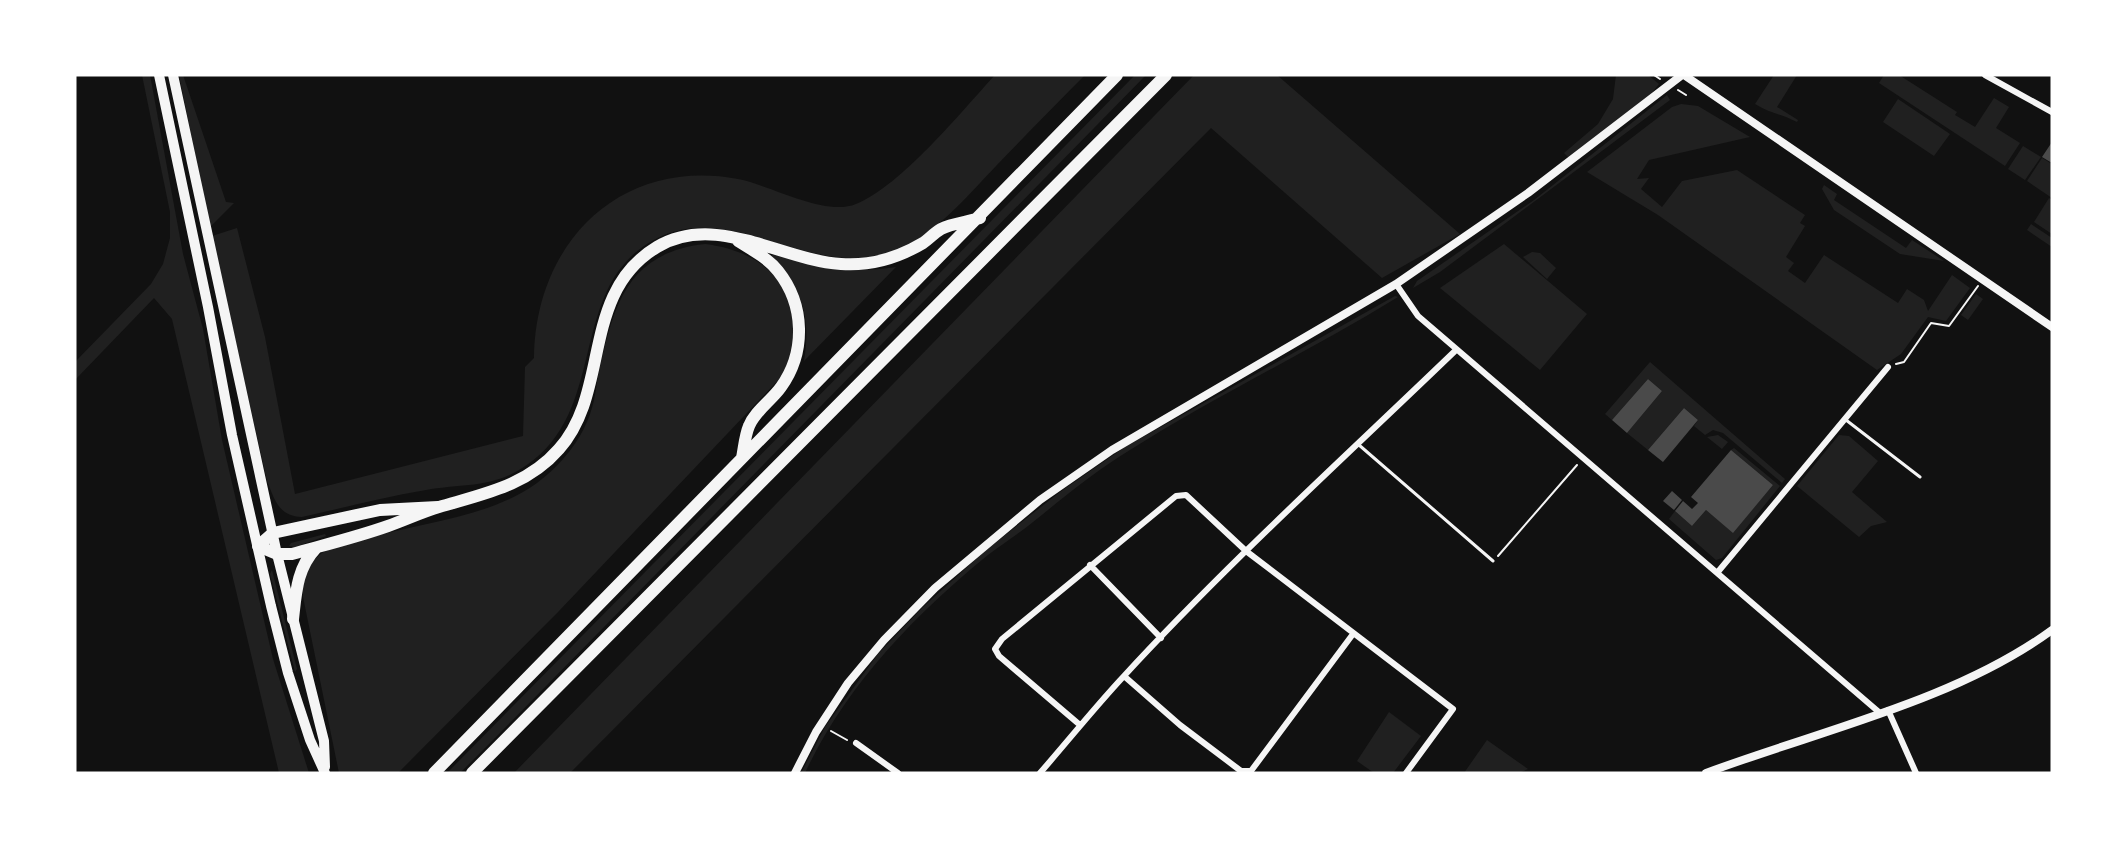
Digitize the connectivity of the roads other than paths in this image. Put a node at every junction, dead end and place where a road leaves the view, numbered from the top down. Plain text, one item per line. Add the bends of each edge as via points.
1 (159, 75) edge
2 (173, 75) edge
3 (1118, 75) edge
4 (1166, 75) edge
5 (1683, 75) edge
6 (1985, 75) edge
7 (2052, 112) edge
8 (980, 218) junction
9 (732, 237) junction
10 (1396, 284) junction
11 (2052, 327) edge
12 (1456, 350) junction
13 (1888, 367) road end
14 (1844, 419) junction
15 (1358, 443) junction
16 (742, 458) junction
17 (1920, 477) dead end
18 (438, 507) junction
19 (273, 533) junction
20 (258, 546) junction
21 (317, 547) junction
22 (1246, 551) junction
23 (277, 554) junction
24 (1493, 561) road end
25 (1090, 565) junction
26 (1717, 573) junction
27 (293, 619) junction
28 (2052, 630) edge
29 (1353, 634) junction
30 (1161, 638) junction
31 (1124, 676) junction
32 (1888, 710) junction
33 (1880, 713) junction
34 (1080, 725) junction
35 (856, 743) dead end
36 (325, 772) edge
37 (434, 773) edge
38 (472, 773) edge
39 (795, 773) edge
40 (898, 773) edge
41 (1040, 773) edge
42 (1406, 773) edge
43 (1706, 773) edge
44 (1916, 773) edge

1 - 20 main road
2 - 19 main road
3 - 8 highway
4 - 38 highway
5 - 10 street via 1528,193
5 - 11 street
6 - 7 street
8 - 9 highway via 941,229 890,259 867,263 824,262
8 - 16 highway
9 - 16 highway via 763,256 778,271 798,308 800,329 797,355 782,386 749,425
9 - 18 highway via 708,234 680,238 639,259 620,282 604,313 586,396 560,448 524,478 478,498
10 - 12 street via 1418,316
10 - 39 street via 1112,450 1040,500 935,588 884,640 848,683
12 - 15 street
12 - 26 street
13 - 14 street
14 - 17 lane
14 - 26 street
15 - 22 street
15 - 24 lane
16 - 37 highway
18 - 19 highway via 380,510
18 - 21 highway
19 - 20 highway
19 - 23 main road
20 - 23 highway
20 - 36 main road via 288,673
21 - 23 highway
21 - 27 highway via 305,559 299,574
22 - 25 street via 1186,495 1176,496
22 - 29 street
22 - 30 street
23 - 27 main road
25 - 30 street
25 - 34 street via 995,649
26 - 33 street
27 - 36 main road via 324,741
28 - 32 street via 1990,667
29 - 31 street via 1251,771 1240,771 1179,725
29 - 42 street via 1453,709
30 - 31 street
31 - 34 street
32 - 33 street
32 - 44 street
33 - 43 street
34 - 41 street
35 - 40 street

